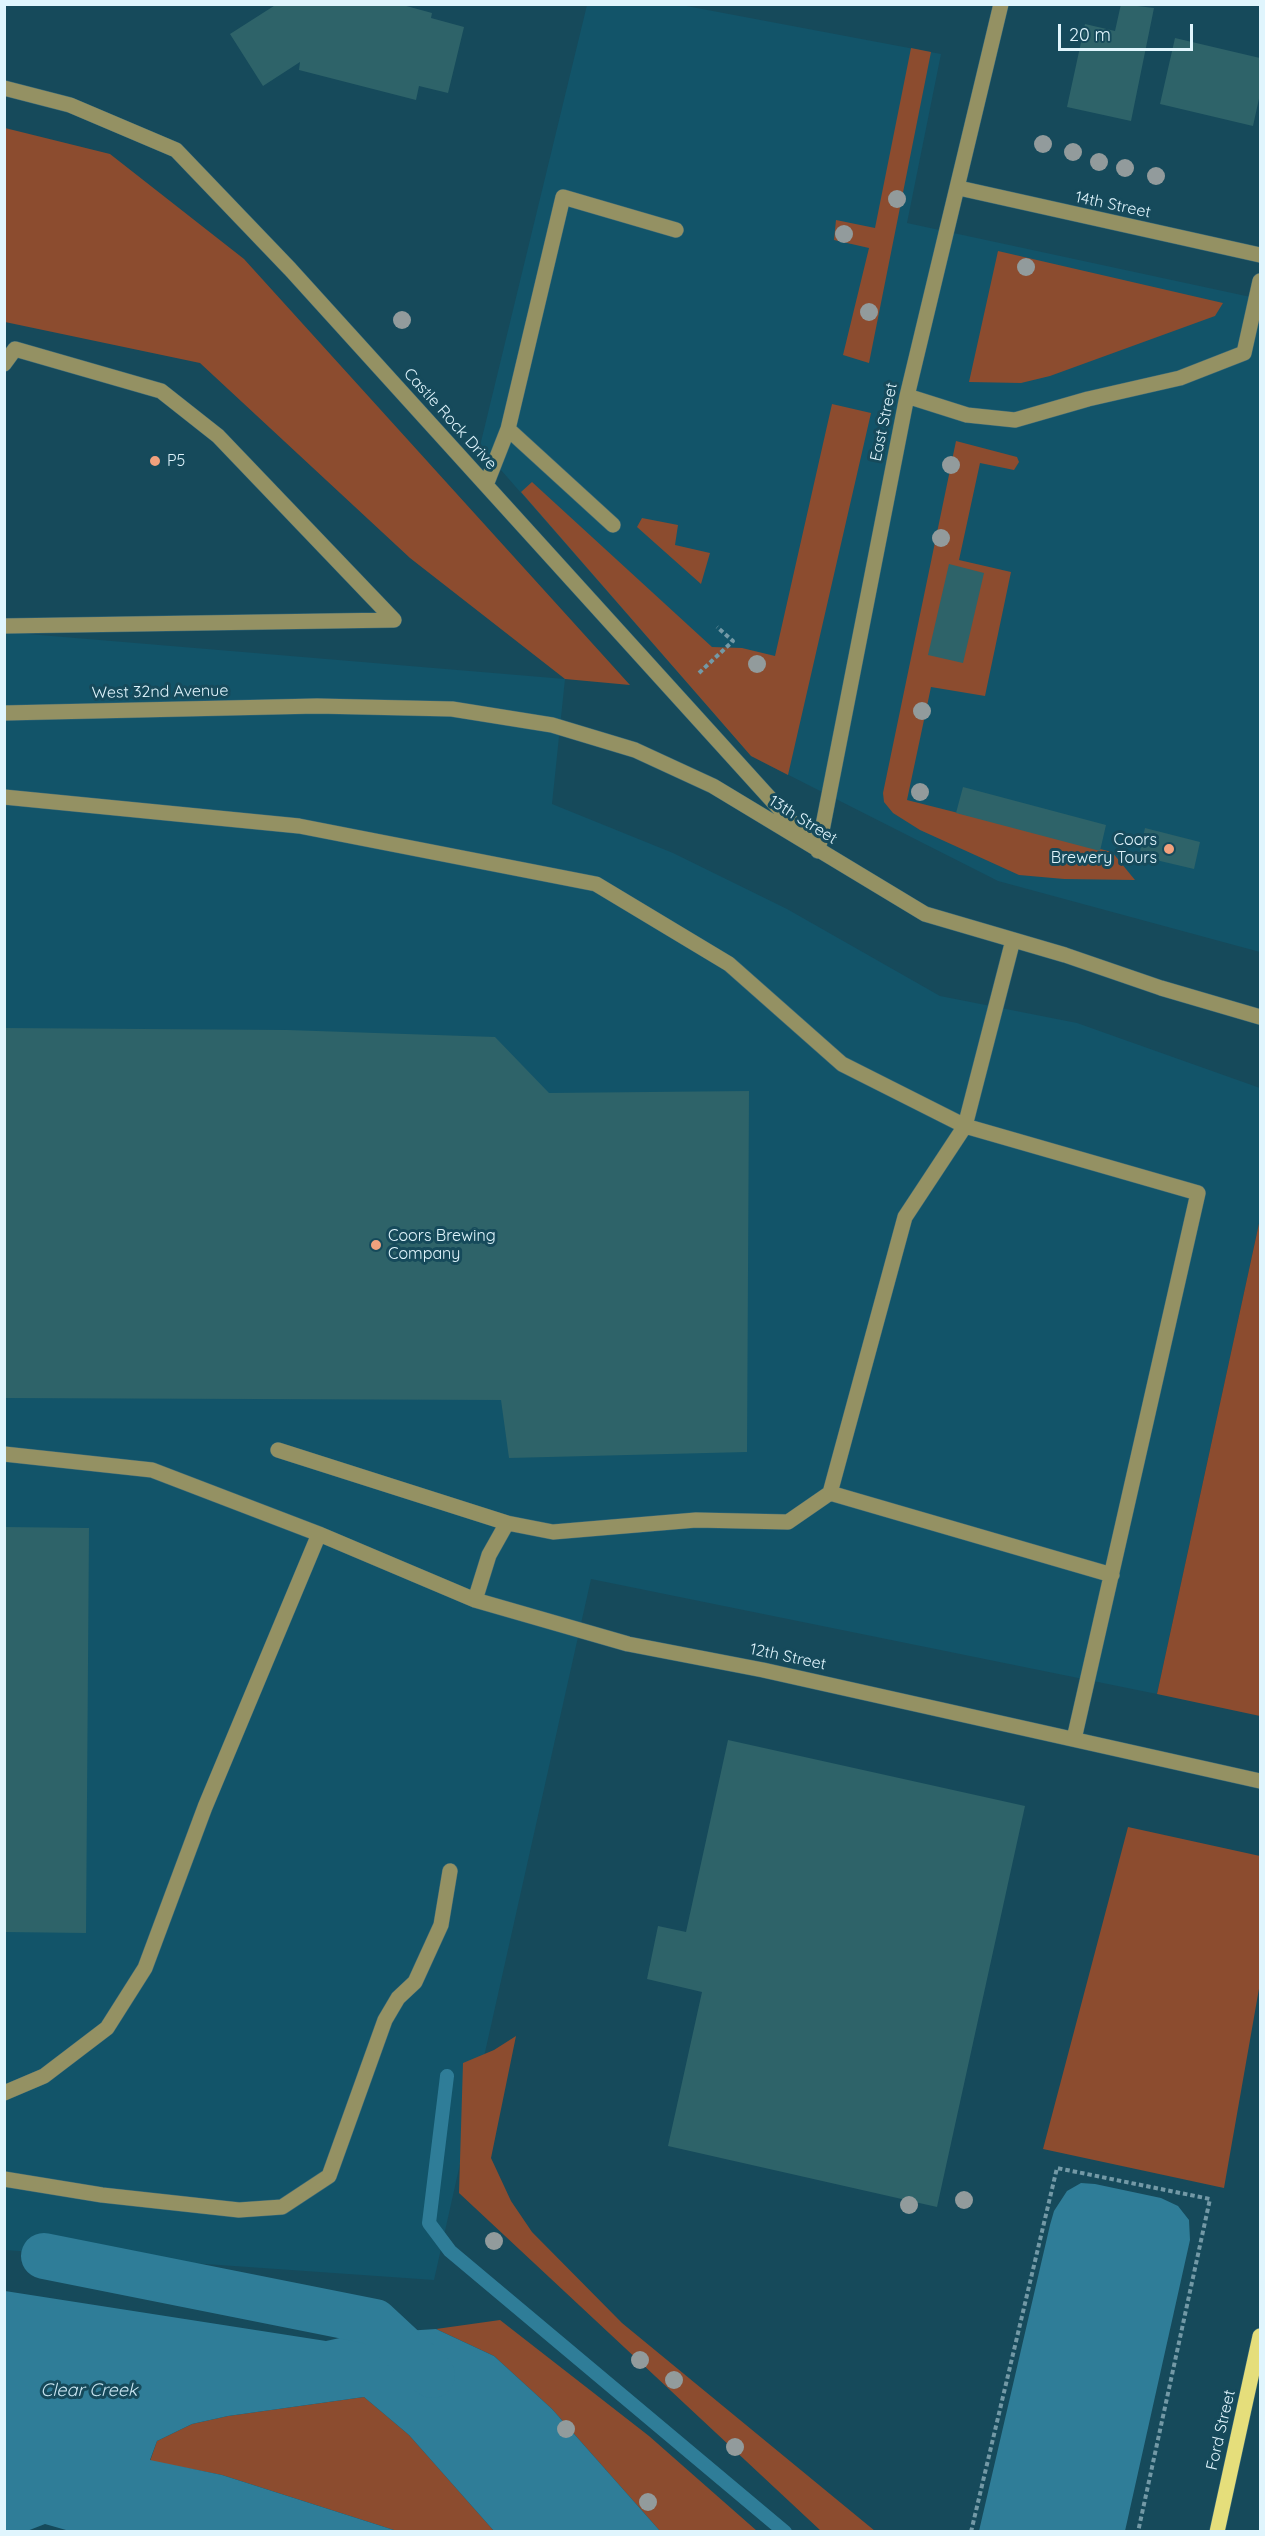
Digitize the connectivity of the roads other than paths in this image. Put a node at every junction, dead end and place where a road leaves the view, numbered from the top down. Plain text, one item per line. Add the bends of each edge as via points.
1 (1001, 4) edge
2 (4, 88) edge
3 (959, 188) junction
4 (676, 230) dead end
5 (1260, 255) edge
6 (1260, 281) edge
7 (4, 364) edge
8 (907, 396) junction
9 (508, 429) junction
10 (486, 485) junction
11 (613, 525) dead end
12 (4, 626) edge
13 (317, 706) joint
14 (4, 713) edge
15 (4, 797) edge
16 (818, 851) junction
17 (1013, 940) junction
18 (1260, 1017) edge
19 (965, 1126) junction
20 (278, 1450) dead end
21 (4, 1454) edge
22 (830, 1493) junction
23 (507, 1523) junction
24 (319, 1534) junction
25 (1112, 1575) junction
26 (475, 1600) junction
27 (1074, 1739) junction
28 (1260, 1781) edge
29 (450, 1871) dead end
30 (4, 2093) edge
31 (4, 2179) edge
32 (1260, 2337) edge
33 (1216, 2532) edge

1 - 3 street, East Street
2 - 10 street, Castle Rock Drive via 70,105 176,150
3 - 5 street, 14th Street
3 - 8 street, East Street
4 - 9 street via 563,197
6 - 8 street via 1244,353 1180,378 1016,420 959,413
7 - 12 street via 15,349 161,391 218,436 394,620
8 - 16 street, East Street
9 - 10 street
9 - 11 street
10 - 16 street, Castle Rock Drive
13 - 14 street, West 32nd Avenue
13 - 16 street, 13th Street via 452,709 552,725 635,750 713,786
15 - 19 street via 299,826 596,884 729,964 842,1064
16 - 17 street, 13th Street via 925,914
17 - 18 street, 13th Street
17 - 19 street
19 - 22 street via 905,1217
19 - 25 street via 1198,1193
20 - 23 street
21 - 24 street, 12th Street via 152,1470
22 - 23 street via 788,1522 696,1520 553,1532
22 - 25 street
23 - 26 street via 489,1555
24 - 26 street, 12th Street
24 - 30 street via 205,1807 146,1968 107,2028 44,2076
25 - 27 street
26 - 27 street, 12th Street via 628,1644
27 - 28 street, 12th Street
29 - 31 street via 441,1925 415,1982 398,1998 385,2020 329,2176 282,2207 238,2210
32 - 33 main road, Ford Street

